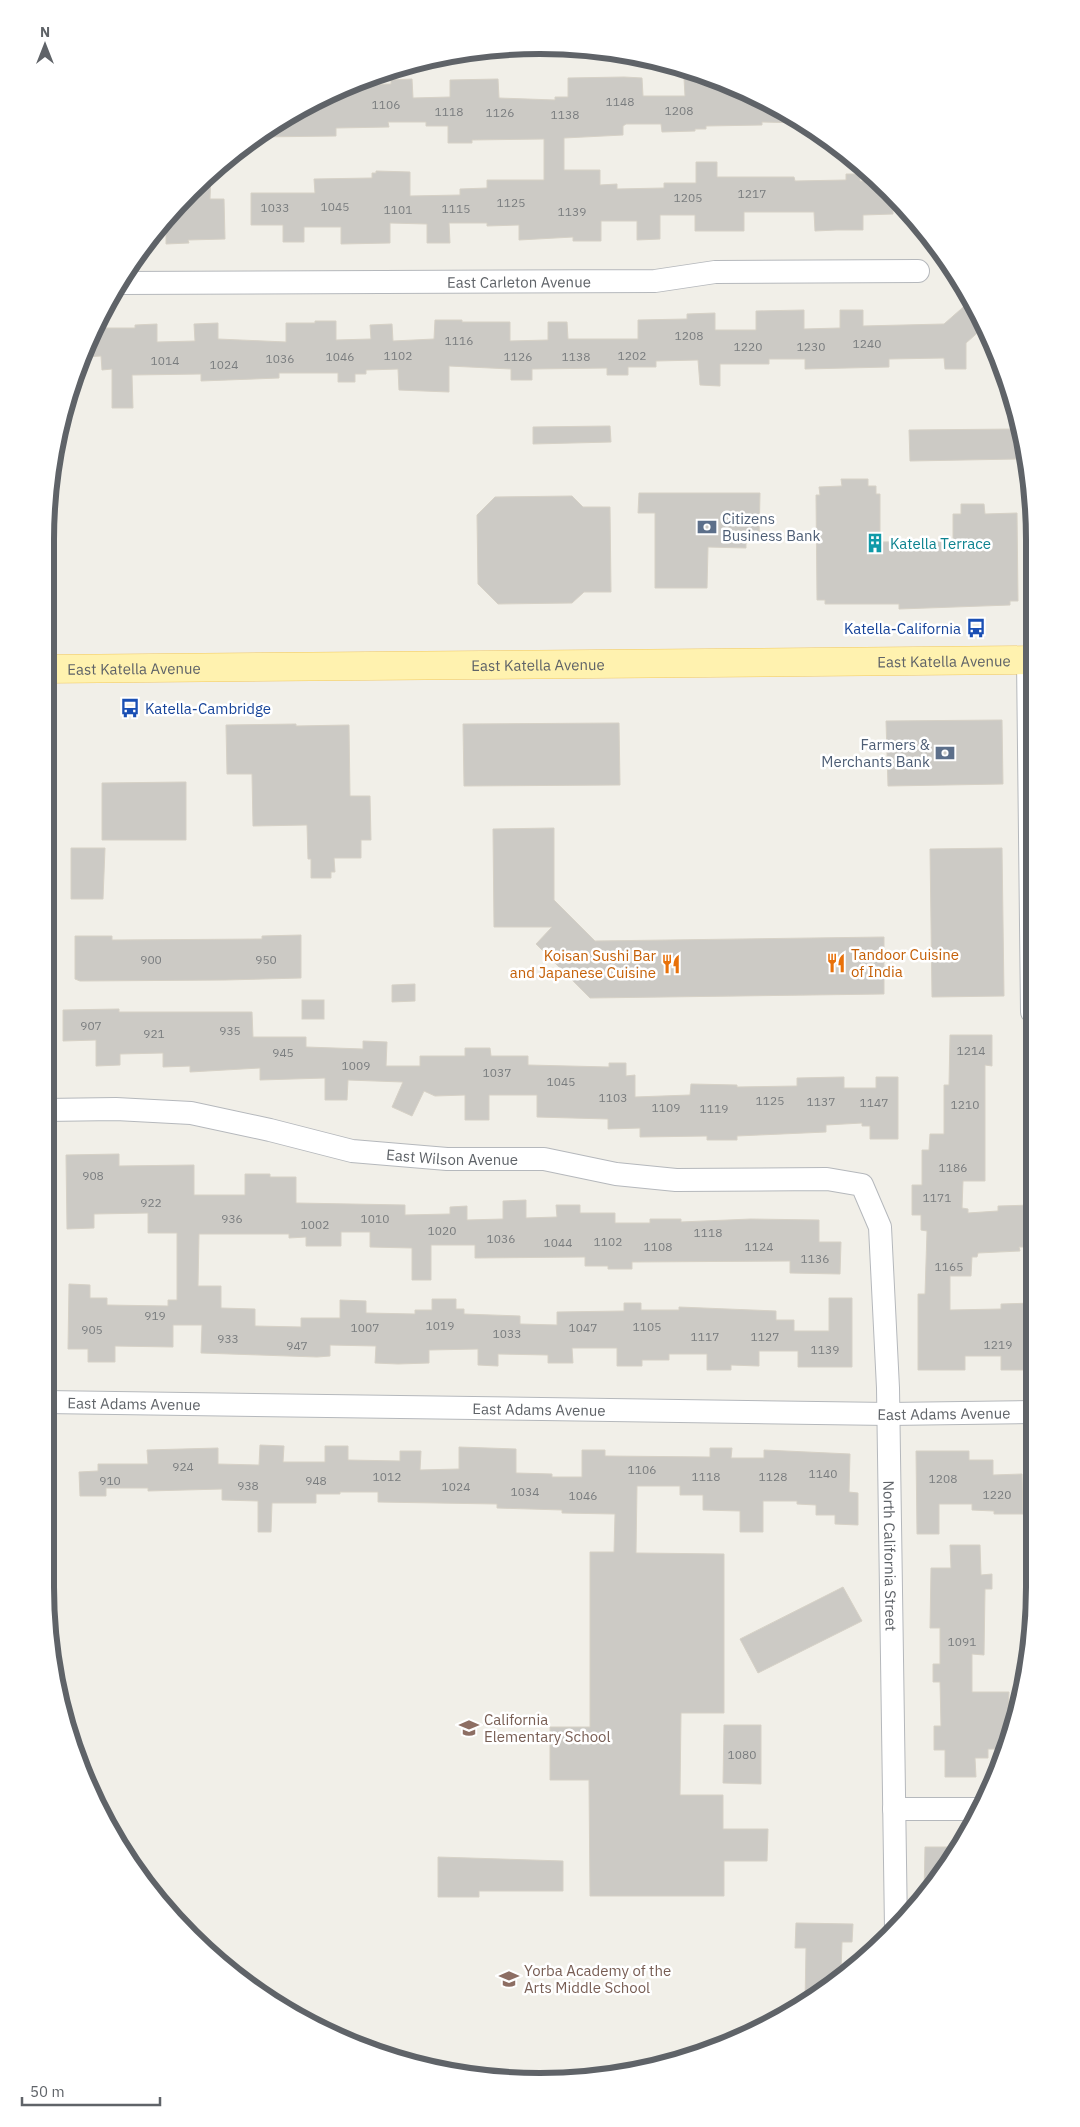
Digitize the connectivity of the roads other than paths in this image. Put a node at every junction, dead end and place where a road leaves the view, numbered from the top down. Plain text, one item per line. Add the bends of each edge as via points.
1 (918, 271) dead end
2 (128, 283) edge
3 (1026, 660) edge
4 (54, 669) edge
5 (54, 1110) edge
6 (862, 1185) joint
7 (54, 1402) edge
8 (1026, 1412) edge
9 (889, 1414) junction
10 (894, 1809) junction
11 (972, 1809) edge
12 (896, 1919) edge

1 - 2 street, East Carleton Avenue via 715,272 655,280
3 - 4 main road, East Katella Avenue
5 - 6 street, East Wilson Avenue via 191,1113 352,1151 447,1159 544,1159 616,1174 676,1180 827,1180
6 - 9 street, North California Street via 880,1227
7 - 9 street, East Adams Avenue
8 - 9 street, East Adams Avenue
9 - 10 street, North California Street
10 - 11 street
10 - 12 street, North California Street

